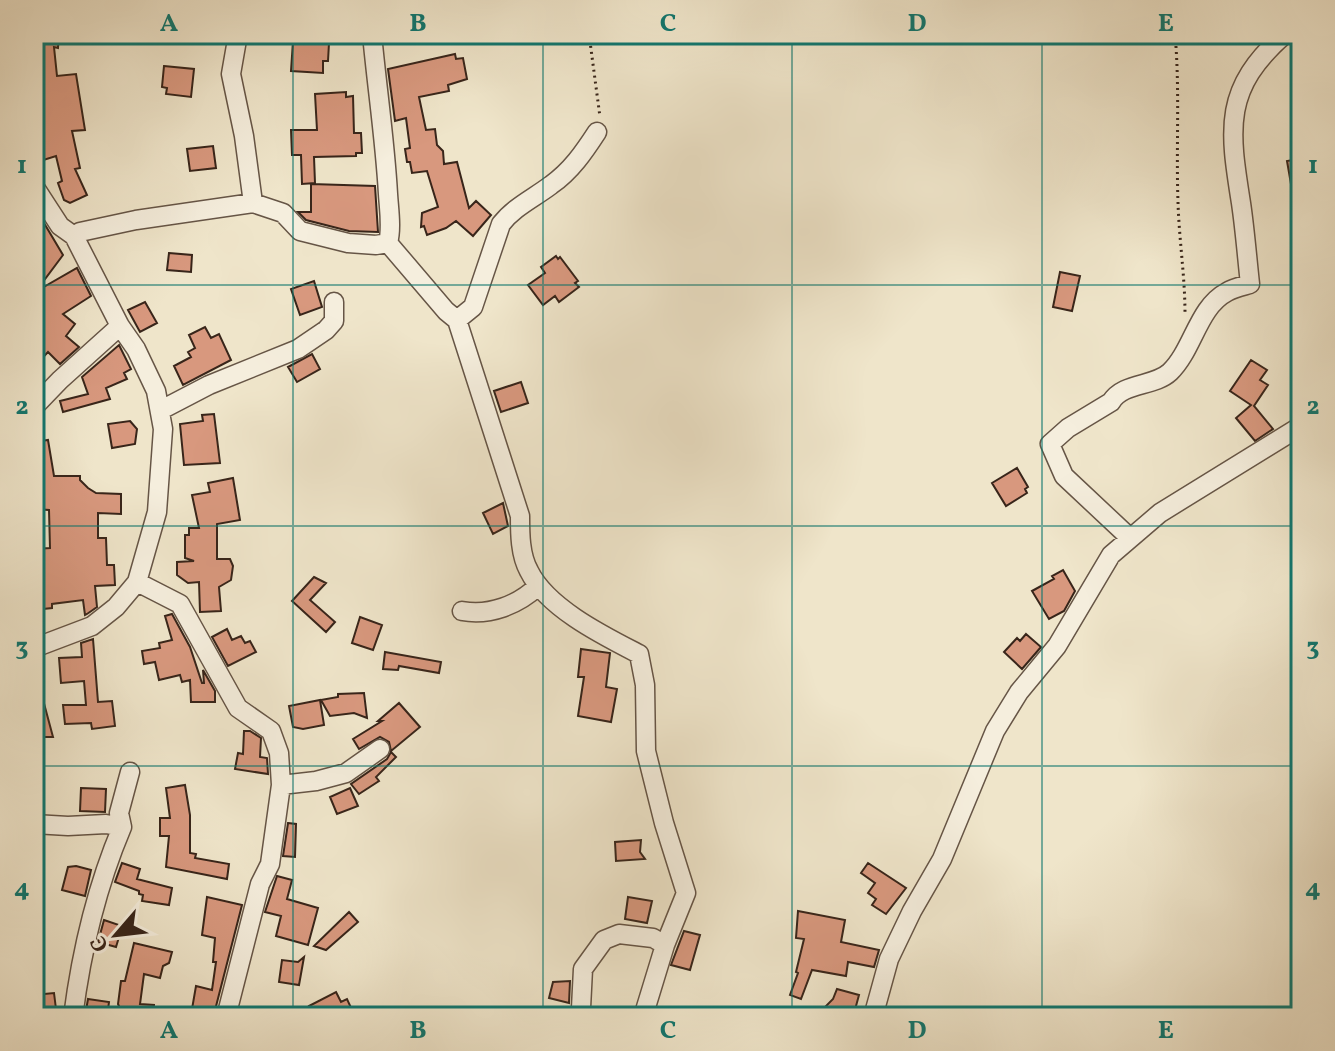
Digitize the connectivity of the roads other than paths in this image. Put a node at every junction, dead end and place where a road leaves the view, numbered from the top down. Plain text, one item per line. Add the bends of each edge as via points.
1 (238, 34) edge
2 (372, 34) edge
3 (1285, 34) edge
4 (597, 132) road end
5 (34, 186) edge
6 (253, 203) junction
7 (74, 236) junction
8 (388, 243) junction
9 (334, 302) dead end
10 (457, 320) junction
11 (120, 326) junction
12 (34, 407) edge
13 (161, 410) junction
14 (1301, 426) edge
15 (1129, 537) junction
16 (137, 582) junction
17 (538, 586) junction
18 (462, 611) dead end
19 (34, 648) edge
20 (380, 749) dead end
21 (130, 772) dead end
22 (281, 785) junction
23 (34, 824) edge
24 (122, 827) junction
25 (665, 945) junction
26 (581, 1008) dead end
27 (73, 1017) edge
28 (226, 1017) edge
29 (643, 1017) edge
30 (873, 1017) edge

1 - 6 street via 231,74
2 - 8 street
3 - 15 street via 1248,76 1232,122 1250,284 1225,292 1170,373 1114,397 1050,444 1064,476
4 - 10 street via 571,168 501,224 473,307
5 - 7 street via 60,226
6 - 7 street via 136,220
6 - 8 street via 283,213 300,231 348,243
7 - 11 street
8 - 10 street
9 - 13 street via 334,321 298,349
10 - 17 street via 520,516 528,570
11 - 12 street
11 - 13 street via 136,349
13 - 16 street via 159,499
14 - 15 street
15 - 30 street via 1111,555 1057,646 995,731 942,859 889,959
16 - 19 street via 92,626
16 - 22 street via 180,604 238,708 271,731
17 - 18 street via 494,611
17 - 25 street via 599,633 639,654 646,751 686,893
20 - 22 street via 346,773
21 - 24 street via 119,813
22 - 28 street via 270,864 260,884
23 - 24 street
24 - 27 street via 86,944
25 - 26 street via 653,938 619,934 604,940 583,969
25 - 29 street

